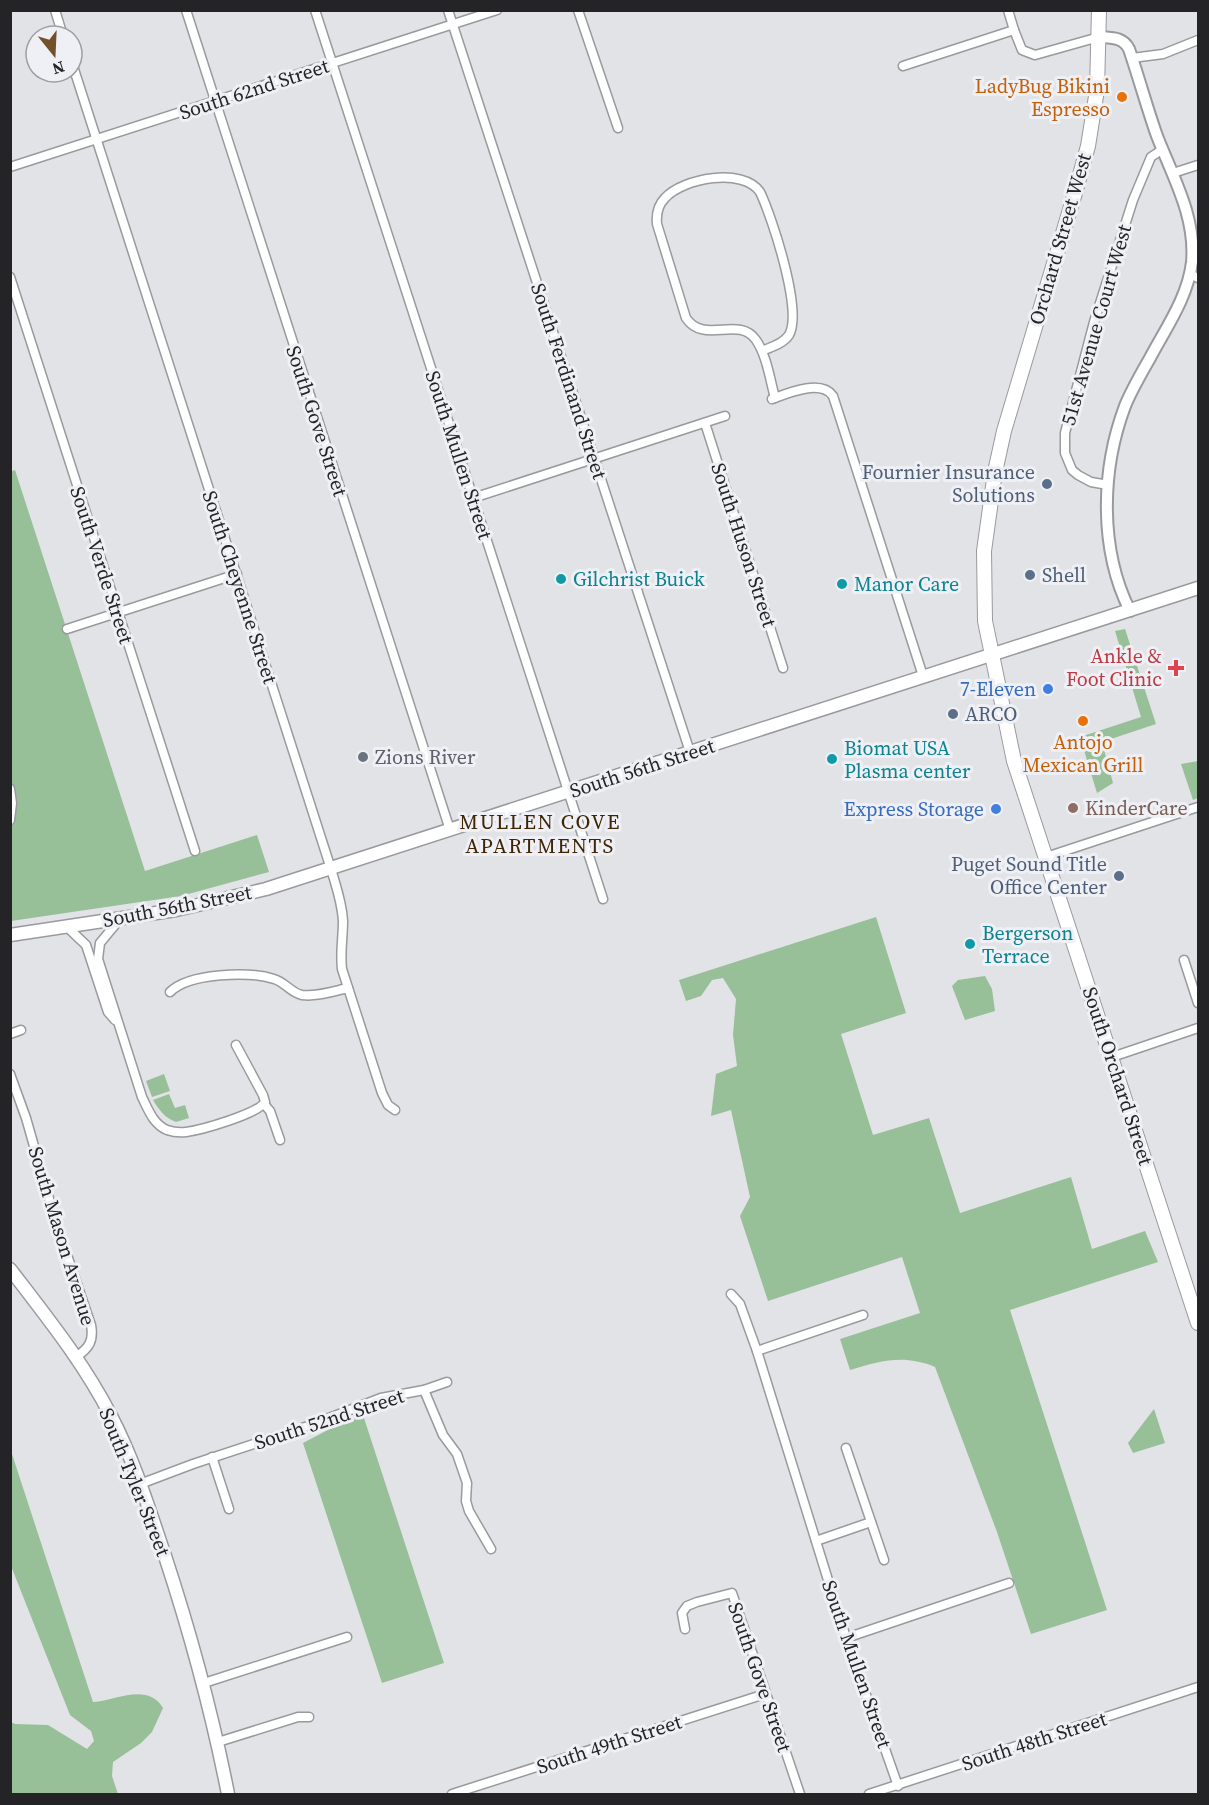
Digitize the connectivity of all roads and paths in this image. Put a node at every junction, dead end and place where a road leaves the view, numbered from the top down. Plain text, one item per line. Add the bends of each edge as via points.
1 (186, 10) edge
2 (315, 10) edge
3 (448, 10) edge
4 (497, 10) edge
5 (578, 10) edge
6 (1008, 10) edge
7 (1099, 10) edge
8 (453, 25) junction
9 (1014, 30) junction
10 (1100, 37) junction
11 (1198, 40) edge
12 (1132, 58) junction
13 (332, 64) junction
14 (903, 66) dead end
15 (79, 84) edge
16 (215, 102) junction
17 (618, 128) dead end
18 (97, 140) junction
19 (1163, 149) junction
20 (1198, 165) edge
21 (10, 167) edge
22 (1173, 173) junction
23 (1194, 276) edge
24 (10, 277) edge
25 (762, 351) junction
26 (725, 416) dead end
27 (705, 423) junction
28 (594, 458) junction
29 (1108, 485) junction
30 (473, 498) junction
31 (237, 574) junction
32 (1198, 588) edge
33 (1130, 610) junction
34 (117, 613) junction
35 (67, 629) dead end
36 (991, 654) junction
37 (783, 668) dead end
38 (923, 676) junction
39 (690, 752) junction
40 (10, 789) edge
41 (568, 792) junction
42 (1198, 807) edge
43 (10, 820) edge
44 (450, 830) junction
45 (195, 852) dead end
46 (1046, 856) junction
47 (331, 868) junction
48 (603, 899) dead end
49 (120, 918) junction
50 (66, 926) junction
51 (10, 935) edge
52 (1184, 960) dead end
53 (348, 988) junction
54 (170, 992) dead end
55 (1198, 1003) edge
56 (116, 1021) junction
57 (1198, 1028) edge
58 (21, 1030) dead end
59 (10, 1034) edge
60 (236, 1044) dead end
61 (1112, 1057) junction
62 (10, 1074) edge
63 (264, 1104) junction
64 (395, 1110) dead end
65 (280, 1140) dead end
66 (10, 1269) edge
67 (731, 1294) dead end
68 (1196, 1307) edge
69 (864, 1314) dead end
70 (1198, 1323) edge
71 (757, 1351) junction
72 (76, 1357) junction
73 (447, 1382) dead end
74 (424, 1390) junction
75 (846, 1448) dead end
76 (212, 1457) junction
77 (140, 1484) junction
78 (229, 1509) dead end
79 (871, 1522) junction
80 (816, 1541) junction
81 (491, 1549) dead end
82 (884, 1560) dead end
83 (1009, 1583) dead end
84 (685, 1629) dead end
85 (347, 1637) dead end
86 (846, 1638) junction
87 (204, 1683) junction
88 (1198, 1688) edge
89 (765, 1694) junction
90 (309, 1717) dead end
91 (218, 1742) junction
92 (898, 1786) junction
93 (228, 1794) edge
94 (452, 1794) edge
95 (800, 1794) edge
96 (870, 1794) edge

1 - 16 street, South Gove Street
2 - 13 street, South Mullen Street
3 - 8 street, South Ferdinand Street
4 - 8 street, South 62nd Street
5 - 17 street
6 - 9 street
7 - 10 main road, Orchard Street West
8 - 13 street, South 62nd Street
8 - 28 street, South Ferdinand Street
9 - 10 street via 1022,50 1035,55
9 - 14 street
10 - 12 street via 1123,41
10 - 36 main road, Orchard Street West via 1096,99 1082,172 1004,431 987,517 983,560 985,621
11 - 12 street via 1163,54
12 - 19 street
13 - 16 street, South 62nd Street
13 - 30 street, South Mullen Street
15 - 18 street, South Cheyenne Street
16 - 18 street, South 62nd Street
16 - 44 street, South Gove Street
18 - 21 street, South 62nd Street
18 - 31 street, South Cheyenne Street
19 - 22 street
19 - 29 street, 51st Avenue Court West via 1151,157 1133,200 1094,322 1065,433 1065,457 1071,470 1091,482
20 - 22 street
22 - 23 street via 1191,233
23 - 29 street via 1134,387 1113,450
24 - 34 street, South Verde Street
25 - 25 street via 747,332 700,330 686,318 657,224 658,208 672,192 699,182 732,177 752,183 760,192 790,285 793,307 787,338
25 - 38 street via 773,398 818,388 829,391 836,403
26 - 27 street
27 - 28 street
27 - 37 street, South Huson Street
28 - 30 street
28 - 39 street, South Ferdinand Street
29 - 33 street via 1112,552 1120,590
30 - 41 street, South Mullen Street
31 - 34 street
31 - 47 street, South Cheyenne Street
32 - 33 main road, South 56th Street
33 - 36 main road, South 56th Street
34 - 35 street
34 - 45 street, South Verde Street
36 - 38 main road, South 56th Street
36 - 46 main road, South Orchard Street via 1014,761
38 - 39 main road, South 56th Street
39 - 41 main road, South 56th Street
40 - 43 street
41 - 44 main road, South 56th Street
41 - 48 street, South Mullen Street
42 - 46 street
44 - 47 main road, South 56th Street
46 - 61 main road, South Orchard Street
47 - 49 main road, South 56th Street via 223,900
47 - 53 street, South Cheyenne Street via 340,898 341,962
49 - 50 main road, South 56th Street
49 - 56 street via 103,938 97,953
50 - 51 main road, South 56th Street
50 - 56 street via 86,945 108,1012
52 - 55 street
53 - 54 street via 303,995 275,979 222,974 180,985
53 - 64 street, South Cheyenne Street via 382,1093
56 - 63 street via 142,1096 162,1127 188,1132
57 - 61 street
58 - 59 street
60 - 63 street
61 - 68 main road, South Orchard Street
62 - 72 street, South Mason Avenue via 91,1325 90,1345
63 - 65 street
66 - 72 main road, South Tyler Street
67 - 71 street, South Mullen Street via 740,1304
68 - 70 main road, South Orchard Street
69 - 71 street
71 - 80 street, South Mullen Street
72 - 77 main road, South Tyler Street via 111,1416
73 - 74 street, South 52nd Street
74 - 76 street, South 52nd Street via 381,1398
74 - 81 street via 443,1435 458,1454 467,1483 469,1511
75 - 79 street
76 - 77 street, South 52nd Street
76 - 78 street
77 - 87 main road, South Tyler Street
79 - 80 street
79 - 82 street
80 - 86 street, South Mullen Street
83 - 86 street
84 - 89 street, South Gove Street via 682,1613 687,1606 732,1593
85 - 87 street
86 - 92 street, South Mullen Street
87 - 91 main road, South Tyler Street
88 - 92 street, South 48th Street
89 - 94 street, South 49th Street
89 - 95 street, South Gove Street
90 - 91 street
91 - 93 main road, South Tyler Street
92 - 96 street, South 48th Street

